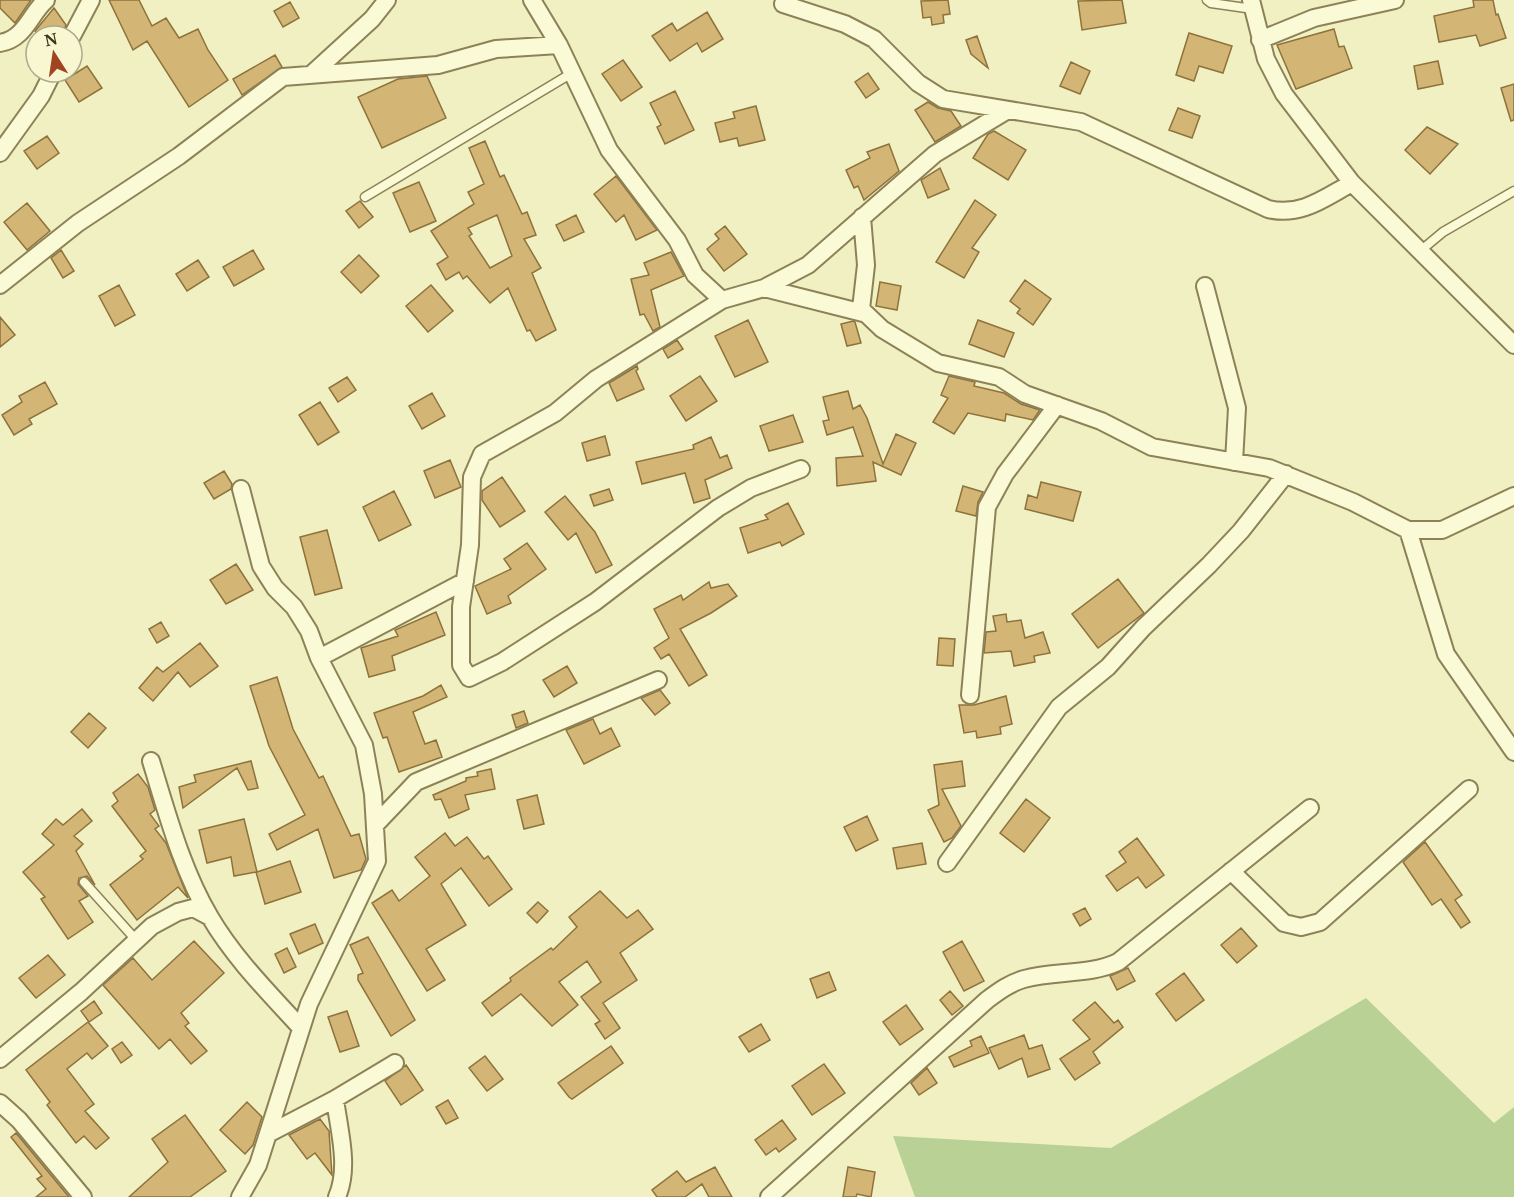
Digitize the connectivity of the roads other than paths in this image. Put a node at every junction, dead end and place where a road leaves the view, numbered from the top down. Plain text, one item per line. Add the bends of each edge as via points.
1 (46, 0) edge
2 (91, 0) edge
3 (387, 0) edge
4 (532, 0) edge
5 (1207, 0) edge
6 (1395, 0) edge
7 (783, 4) dead end
8 (1252, 4) edge
9 (78, 24) edge
10 (1260, 40) junction
11 (0, 43) edge
12 (559, 45) junction
13 (313, 73) junction
14 (572, 73) junction
15 (47, 84) edge
16 (1008, 110) junction
17 (0, 153) edge
18 (1352, 183) junction
19 (1514, 191) edge
20 (365, 197) dead end
21 (862, 217) junction
22 (1419, 252) junction
23 (0, 285) edge
24 (1205, 286) dead end
25 (764, 288) junction
26 (722, 300) junction
27 (863, 313) junction
28 (1514, 345) edge
29 (1057, 405) junction
30 (1234, 462) junction
31 (801, 469) dead end
32 (1286, 474) junction
33 (241, 489) dead end
34 (1514, 496) edge
35 (1408, 530) junction
36 (465, 581) junction
37 (319, 658) junction
38 (658, 680) dead end
39 (969, 695) dead end
40 (1514, 752) edge
41 (151, 761) dead end
42 (1469, 789) dead end
43 (1310, 808) dead end
44 (376, 824) junction
45 (947, 863) dead end
46 (1231, 871) junction
47 (84, 882) dead end
48 (210, 917) junction
49 (137, 941) junction
50 (301, 1028) junction
51 (0, 1059) edge
52 (395, 1063) dead end
53 (335, 1099) junction
54 (0, 1103) edge
55 (268, 1134) junction
56 (82, 1197) edge
57 (240, 1197) edge
58 (336, 1197) edge
59 (769, 1197) edge

1 - 11 street via 36,8 26,28
2 - 9 street
3 - 13 street
4 - 12 street
5 - 8 lane
6 - 10 street via 1314,18
7 - 16 street via 845,24 874,39 918,83 943,99
8 - 10 street
10 - 18 street via 1284,94
12 - 13 street via 496,49 438,64
12 - 14 street
13 - 23 street via 274,82 179,156 78,223
14 - 20 lane
14 - 26 street via 609,150 677,240 695,275
15 - 17 street
16 - 18 street via 1082,122 1278,211 1305,209
16 - 21 street via 935,154
18 - 22 street
19 - 22 lane via 1443,232
21 - 25 street via 808,266
21 - 27 street via 866,265 860,305
22 - 28 street
24 - 30 street via 1237,408
25 - 26 street
25 - 27 street
26 - 36 street via 596,378 555,413 482,454 472,477 473,510
27 - 29 street via 939,363 999,377 1025,394
29 - 30 street via 1152,447
29 - 39 street via 1005,474 987,507
30 - 32 street
31 - 36 street via 751,488 718,508 595,602 502,662 469,678 461,665 460,647 460,607
32 - 35 street
32 - 45 street via 1209,565 1108,666 1059,707
33 - 37 street via 261,566 309,631
34 - 35 street via 1442,530
35 - 40 street via 1446,654
36 - 37 street
37 - 44 street via 364,745
38 - 44 street via 416,782
41 - 48 street via 170,822
42 - 46 street via 1320,922 1301,927 1284,923
43 - 46 street
44 - 50 street via 378,861 325,968
46 - 59 street via 1118,962 1094,971 1026,978 1004,987
47 - 49 lane
48 - 49 street via 193,908 177,912
48 - 50 street via 248,969
49 - 51 street
50 - 55 street
52 - 53 street
53 - 55 street
53 - 58 street via 344,1168
54 - 56 street via 19,1120
55 - 57 street via 258,1165

